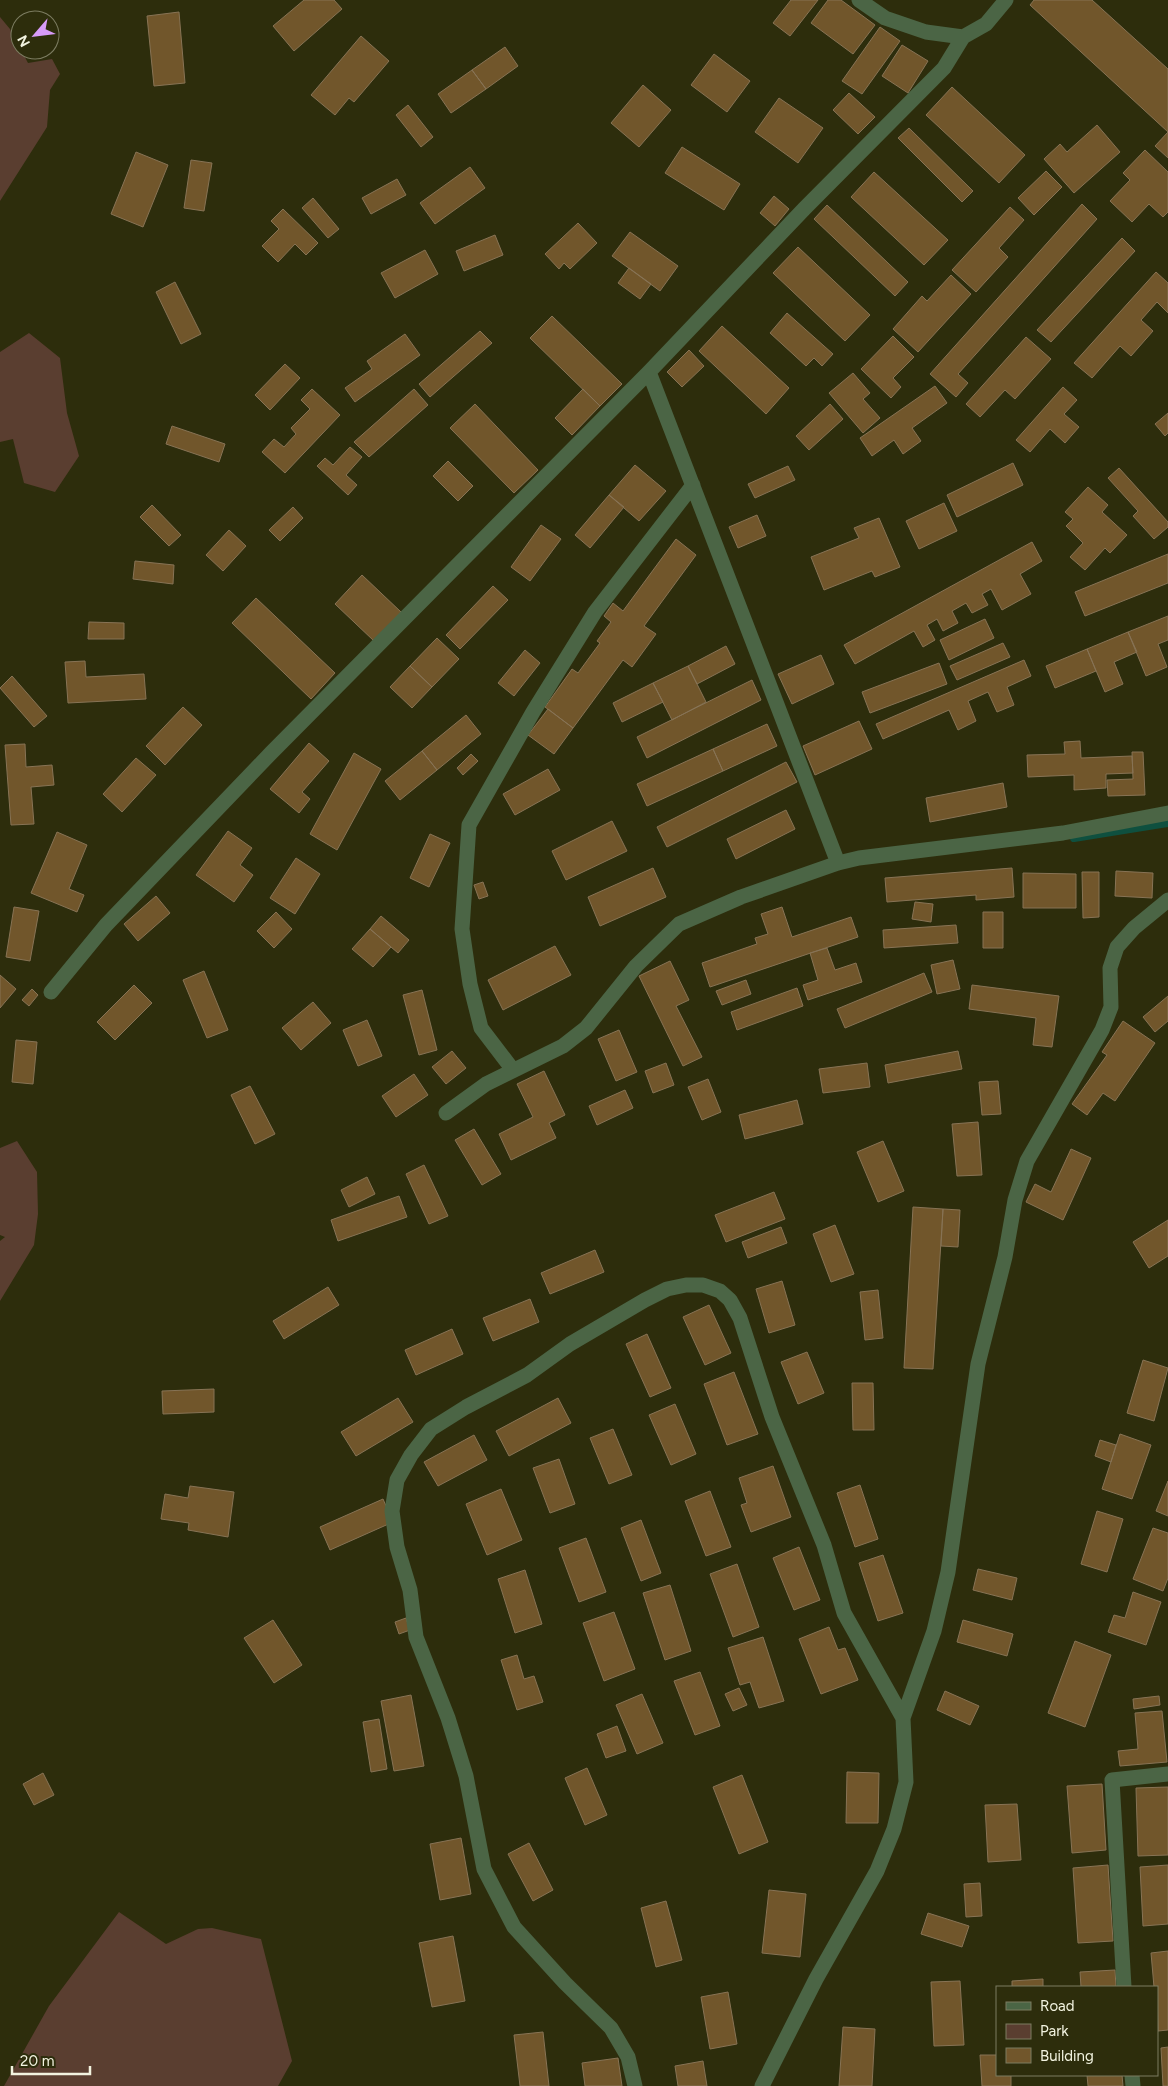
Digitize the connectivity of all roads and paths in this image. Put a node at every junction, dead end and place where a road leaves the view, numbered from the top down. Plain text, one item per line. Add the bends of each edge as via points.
1 (859, 0) edge
2 (1006, 0) edge
3 (963, 37) junction
4 (649, 372) junction
5 (693, 485) junction
6 (1168, 813) edge
7 (838, 863) junction
8 (1168, 900) edge
9 (51, 992) dead end
10 (513, 1070) junction
11 (446, 1113) dead end
12 (904, 1718) junction
13 (1168, 1774) edge
14 (1124, 1986) edge
15 (635, 2086) edge
16 (762, 2086) edge

1 - 3 street via 885,18 926,32
2 - 3 street via 986,24
3 - 4 street via 944,68
4 - 5 street
4 - 9 street via 271,752 106,925
5 - 7 street
5 - 10 street via 595,612 469,825 462,930 470,984 481,1028
6 - 7 street via 1064,833
7 - 10 street via 741,897 679,924 636,966 586,1028 563,1046
8 - 12 street via 1117,947 1110,968 1111,1007 1102,1030 1027,1161 978,1364 948,1572 934,1631
10 - 11 street via 486,1084
12 - 15 street via 844,1613 824,1545 772,1417 740,1318 730,1300 720,1291 703,1285 686,1285 667,1289 645,1300 431,1429 411,1455 397,1480 394,1503 397,1547 410,1590 416,1637 448,1718 466,1776 484,1869 514,1927 611,2028 628,2057
12 - 16 street via 906,1782 894,1829 877,1871 816,1979
13 - 14 street via 1112,1780

